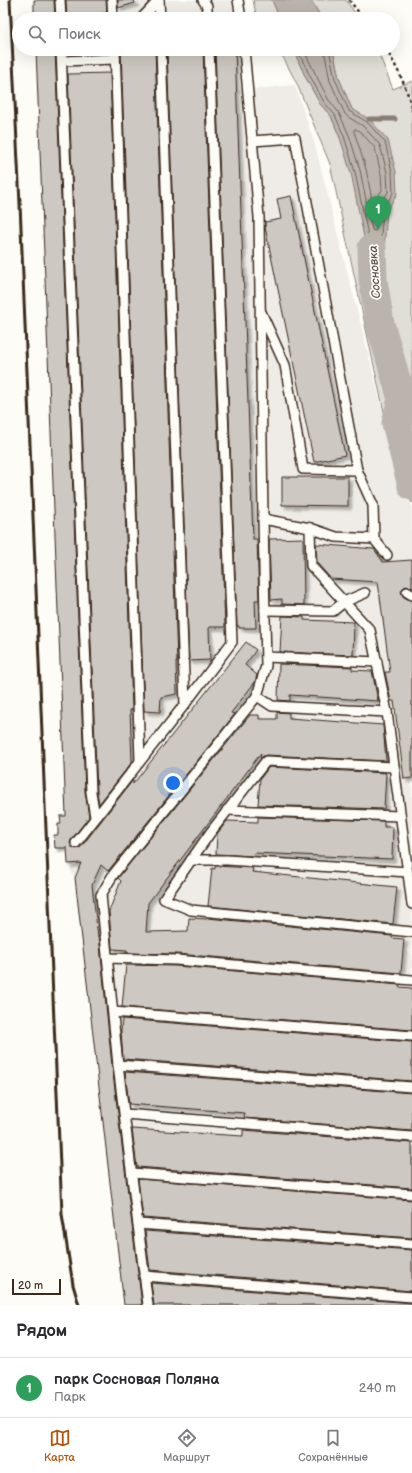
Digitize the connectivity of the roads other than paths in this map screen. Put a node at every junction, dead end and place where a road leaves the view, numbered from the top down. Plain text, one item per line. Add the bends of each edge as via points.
1 (60, 0) edge
2 (112, 0) edge
3 (159, 0) edge
4 (203, 0) edge
5 (238, 0) edge
6 (61, 12) edge
7 (113, 12) edge
8 (148, 12) edge
9 (160, 12) edge
10 (207, 12) edge
11 (240, 12) edge
12 (62, 56) edge
13 (115, 56) edge
14 (161, 56) edge
15 (209, 56) edge
16 (245, 56) edge
17 (115, 59) junction
18 (62, 61) junction
19 (252, 141) junction
20 (260, 309) junction
21 (357, 470) junction
22 (263, 519) junction
23 (310, 528) junction
24 (374, 539) junction
25 (387, 555) dead end
26 (365, 593) dead end
27 (344, 602) junction
28 (266, 610) junction
29 (266, 657) junction
30 (377, 662) junction
31 (257, 696) junction
32 (185, 704) junction
33 (387, 712) junction
34 (140, 760) junction
35 (394, 767) junction
36 (227, 810) junction
37 (95, 816) junction
38 (400, 816) junction
39 (76, 843) dead end
40 (191, 860) junction
41 (408, 872) junction
42 (412, 904) edge
43 (412, 932) edge
44 (107, 958) junction
45 (412, 980) edge
46 (113, 1012) junction
47 (412, 1036) edge
48 (118, 1065) junction
49 (412, 1087) edge
50 (125, 1114) junction
51 (412, 1137) edge
52 (132, 1173) junction
53 (412, 1194) edge
54 (138, 1224) junction
55 (412, 1244) edge
56 (144, 1276) junction
57 (412, 1297) edge
58 (148, 1305) edge

1 - 6 lane
2 - 7 lane
3 - 8 lane
3 - 9 lane
4 - 10 lane
5 - 11 lane
12 - 18 lane
13 - 17 lane
14 - 32 lane
15 - 32 lane via 232,642
16 - 19 lane
17 - 18 lane
17 - 34 lane
18 - 37 lane via 91,792
19 - 20 lane via 259,217
19 - 21 lane via 295,138
20 - 21 lane via 285,365 303,469
20 - 22 lane
21 - 24 lane via 373,505
22 - 23 lane
22 - 28 lane
23 - 24 lane via 336,537
23 - 27 lane via 310,566
24 - 25 lane
26 - 27 lane
27 - 28 lane via 332,611
27 - 30 lane via 370,630
28 - 29 lane
29 - 30 lane
29 - 31 lane via 266,666
30 - 33 lane
31 - 33 lane via 272,706
31 - 44 lane via 113,875 101,895
32 - 34 lane
33 - 35 lane
34 - 37 lane
35 - 36 lane via 266,761
35 - 38 lane
36 - 38 lane
36 - 40 lane
37 - 39 lane
38 - 41 lane
40 - 41 lane
40 - 43 lane via 164,899 191,910
41 - 42 lane
44 - 45 lane via 176,960
44 - 46 lane
46 - 47 lane
46 - 48 lane
48 - 49 lane
48 - 50 lane
50 - 51 lane
50 - 52 lane
52 - 53 lane
52 - 54 lane
54 - 55 lane
54 - 56 lane
56 - 57 lane
56 - 58 lane

